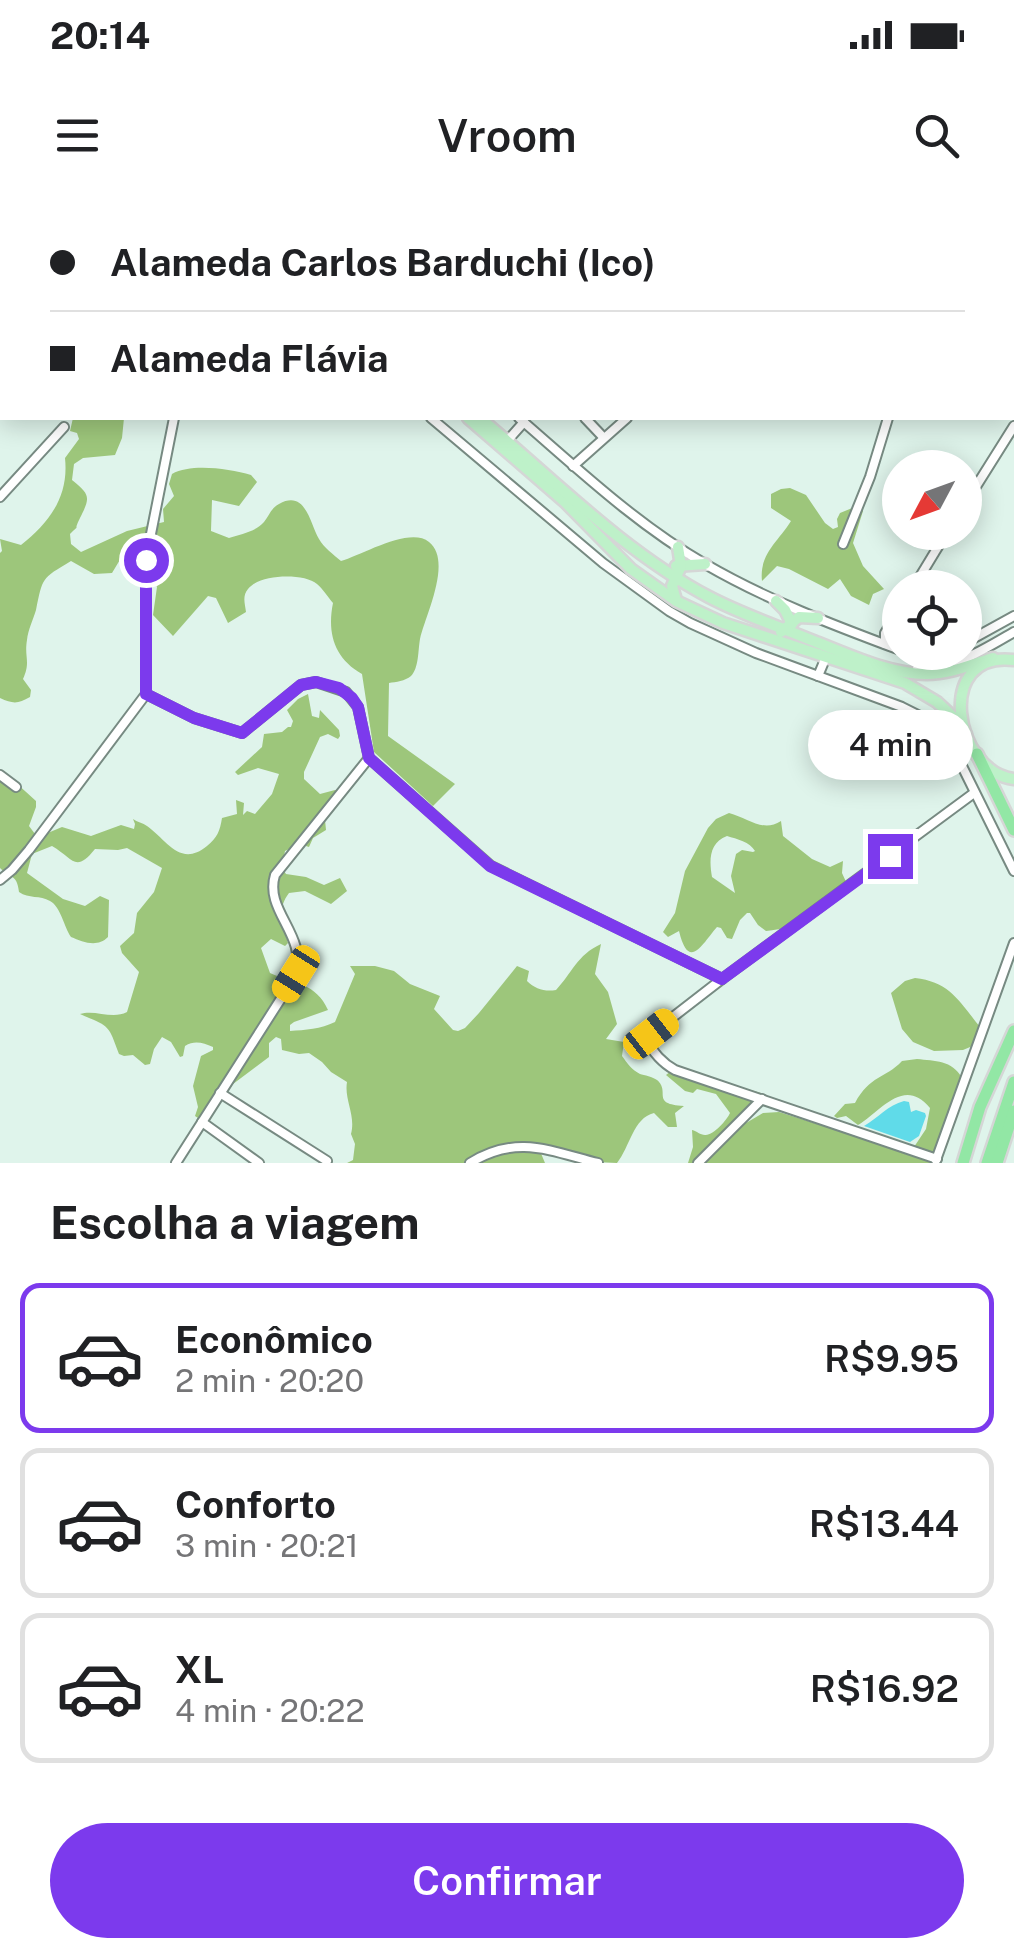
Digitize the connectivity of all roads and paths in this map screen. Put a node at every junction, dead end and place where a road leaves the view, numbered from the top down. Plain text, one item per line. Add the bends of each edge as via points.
1 (174, 420) edge
2 (433, 420) edge
3 (470, 420) edge
4 (482, 420) edge
5 (521, 420) edge
6 (588, 420) edge
7 (624, 420) edge
8 (887, 420) edge
9 (1014, 426) edge
10 (64, 427) dead end
11 (603, 437) junction
12 (507, 440) junction
13 (573, 466) junction
14 (982, 477) edge
15 (0, 497) edge
16 (844, 544) dead end
17 (678, 547) junction
18 (704, 564) junction
19 (660, 566) junction
20 (682, 566) junction
21 (676, 577) junction
22 (671, 598) junction
23 (776, 601) junction
24 (659, 605) junction
25 (1014, 616) edge
26 (818, 618) junction
27 (791, 629) junction
28 (882, 630) edge
29 (1014, 632) edge
30 (982, 634) edge
31 (764, 636) junction
32 (870, 638) junction
33 (882, 643) edge
34 (826, 658) junction
35 (993, 658) junction
36 (1014, 660) edge
37 (903, 671) junction
38 (818, 676) junction
39 (146, 694) junction
40 (966, 734) junction
41 (976, 754) junction
42 (369, 758) junction
43 (0, 775) edge
44 (1014, 779) edge
45 (16, 786) dead end
46 (974, 794) junction
47 (1014, 830) edge
48 (1014, 871) edge
49 (0, 880) edge
50 (1014, 943) edge
51 (722, 979) junction
52 (1014, 1031) edge
53 (1014, 1082) edge
54 (220, 1094) junction
55 (762, 1099) junction
56 (1014, 1112) edge
57 (202, 1122) junction
58 (327, 1161) edge
59 (936, 1161) edge
60 (176, 1163) edge
61 (259, 1163) edge
62 (470, 1163) edge
63 (598, 1163) edge
64 (698, 1163) edge
65 (963, 1163) edge
66 (987, 1163) edge
67 (997, 1163) edge

1 - 39 street via 146,560
2 - 24 street
3 - 22 main road
4 - 12 main road
5 - 12 street
5 - 13 street
6 - 11 street
7 - 11 street
8 - 16 street
9 - 14 street
10 - 15 street
11 - 13 street
12 - 19 main road
13 - 17 street
17 - 18 street
17 - 20 main road
18 - 20 main road
18 - 23 street
19 - 20 main road
19 - 21 main road
20 - 21 main road
21 - 22 main road
21 - 27 main road
22 - 24 street
22 - 31 main road
23 - 26 street
23 - 27 main road
24 - 38 street
25 - 30 street
26 - 27 main road via 804,616
26 - 32 street
27 - 31 main road
27 - 37 main road
28 - 32 street
29 - 37 street via 957,662
31 - 34 main road
32 - 33 street
34 - 38 street
34 - 40 main road via 905,682 937,702
35 - 36 main road
35 - 37 main road via 950,672
35 - 40 main road via 962,687
38 - 46 street via 930,719
39 - 42 street via 242,733 301,685 323,684 356,702
39 - 49 street
40 - 41 main road
41 - 44 main road
41 - 47 highway
42 - 51 street via 490,866
42 - 54 street via 276,875 273,891 298,948 298,967
43 - 45 street
46 - 48 street
46 - 51 street
50 - 59 street
51 - 55 street via 648,1042 675,1070
52 - 65 highway
53 - 66 highway
54 - 57 street
54 - 58 street
55 - 59 street
55 - 64 street
56 - 67 highway
57 - 60 street
57 - 61 street
62 - 63 street via 523,1145

